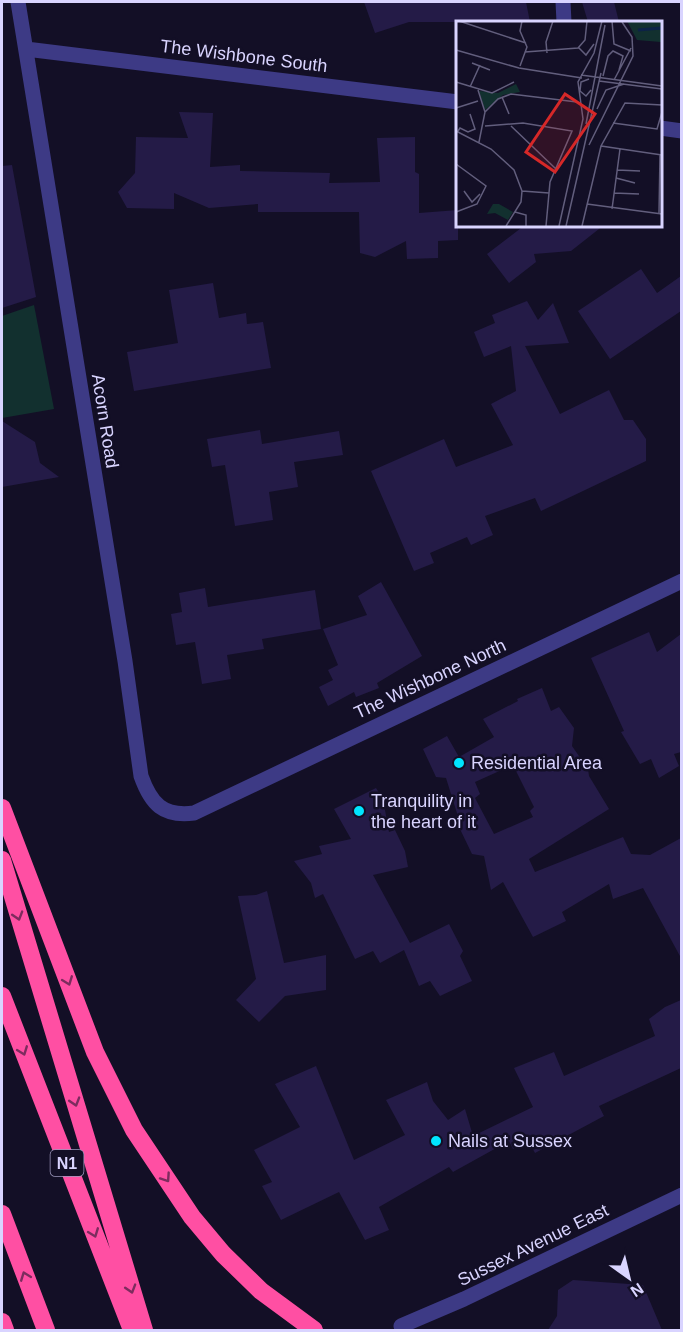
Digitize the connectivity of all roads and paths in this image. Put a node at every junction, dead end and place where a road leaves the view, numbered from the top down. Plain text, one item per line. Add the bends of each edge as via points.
1 (18, 2) edge
2 (563, 2) edge
3 (564, 21) edge
4 (26, 49) junction
5 (456, 102) edge
6 (662, 128) edge
7 (681, 131) edge
8 (681, 581) edge
9 (2, 808) edge
10 (194, 813) joint
11 (2, 860) edge
12 (2, 996) edge
13 (681, 1195) edge
14 (2, 1214) edge
15 (2, 1322) edge
16 (401, 1326) dead end
17 (5, 1330) edge
18 (46, 1330) edge
19 (132, 1330) edge
20 (144, 1330) edge
21 (314, 1330) edge

1 - 4 street, Acorn Road
2 - 3 street
4 - 5 street, The Wishbone South
4 - 10 street, Acorn Road via 141,776 160,808 177,814
6 - 7 street
8 - 10 street, The Wishbone North
9 -> 21 highway via 95,1052 134,1130 192,1217 223,1254 261,1291
11 -> 20 highway
12 -> 19 highway, N1
13 - 16 street, Sussex Avenue East
18 -> 14 highway
15 - 17 highway

